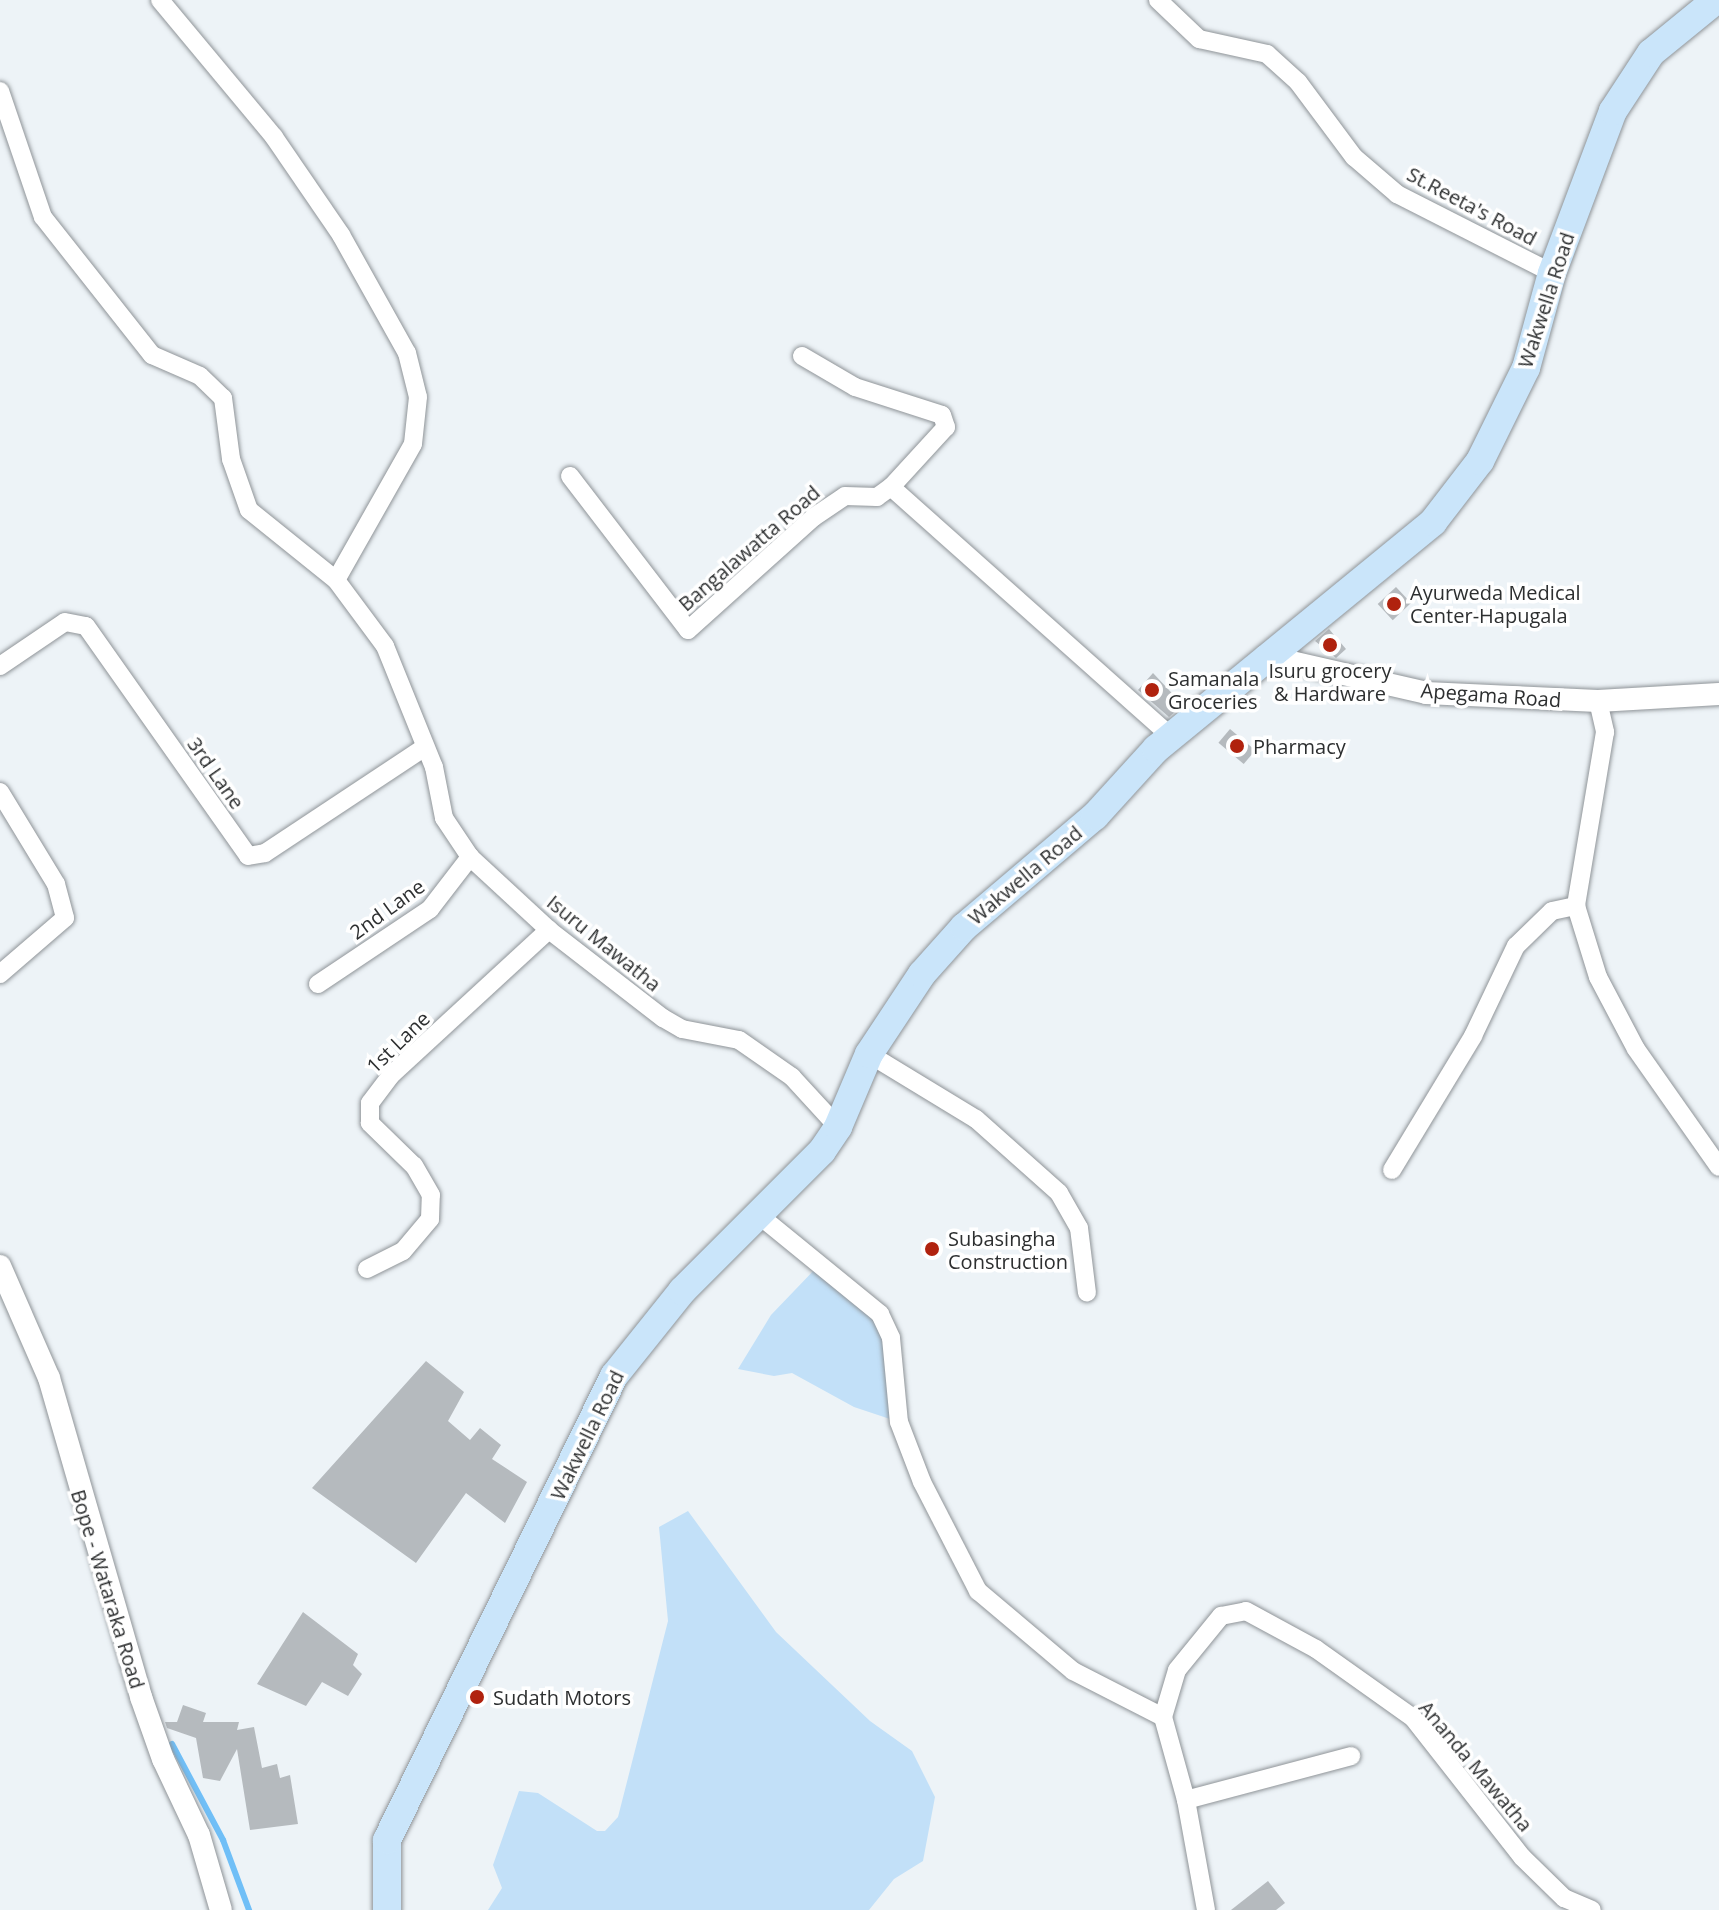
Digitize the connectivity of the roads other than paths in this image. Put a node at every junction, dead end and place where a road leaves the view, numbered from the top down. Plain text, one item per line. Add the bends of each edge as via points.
1 (160, 0) edge
2 (1158, 0) edge
3 (1716, 0) edge
4 (0, 91) edge
5 (1552, 273) junction
6 (802, 356) dead end
7 (570, 476) dead end
8 (891, 487) junction
9 (336, 580) junction
10 (1265, 656) junction
11 (0, 666) edge
12 (1719, 694) edge
13 (1598, 701) junction
14 (1172, 737) junction
15 (425, 747) junction
16 (0, 792) edge
17 (470, 857) junction
18 (1576, 906) junction
19 (549, 930) junction
20 (0, 974) edge
21 (318, 984) dead end
22 (869, 1054) junction
23 (838, 1127) junction
24 (1719, 1167) edge
25 (1392, 1170) dead end
26 (760, 1216) junction
27 (0, 1266) edge
28 (367, 1269) dead end
29 (1087, 1293) dead end
30 (1163, 1717) junction
31 (1351, 1756) dead end
32 (1186, 1800) junction
33 (221, 1910) edge
34 (387, 1910) edge
35 (1206, 1910) edge
36 (1592, 1910) edge

1 - 9 street via 274,137 341,235 407,353 418,397 413,444
2 - 5 street, St.Reeta's Road via 1199,39 1267,54 1298,82 1354,157 1397,194
3 - 5 main road, Wakwella Road via 1651,53 1613,111
4 - 9 street, Isuru Mawatha via 43,217 152,355 200,376 223,398 231,459 249,510
5 - 10 main road, Wakwella Road via 1526,368 1480,461 1433,522
6 - 8 street via 855,387 942,415 946,427
7 - 8 street, Bangalawatta Road via 688,630 814,517 845,496 877,497
8 - 14 street
9 - 15 street, Isuru Mawatha via 385,646
10 - 13 street, Apegama Road via 1426,693
10 - 14 main road, Wakwella Road
11 - 15 street, 3rd Lane via 65,622 86,626 248,856 265,853
12 - 13 street, Apegama Road
13 - 18 street via 1605,732
14 - 22 main road, Wakwella Road via 1095,816 964,927 922,974
15 - 17 street, Isuru Mawatha via 444,818
16 - 20 street via 56,884 65,918
17 - 19 street, Isuru Mawatha
17 - 21 street, 2nd Lane via 430,909
18 - 24 street via 1598,977 1636,1049
18 - 25 street via 1552,911 1516,946 1473,1036
19 - 23 street, Isuru Mawatha via 663,1018 682,1029 750,1047 792,1077
19 - 28 street, 1st Lane via 390,1076 370,1103 370,1123 414,1166 431,1195 430,1219 403,1251
22 - 23 main road, Wakwella Road
22 - 29 street via 976,1119 1059,1193 1079,1228
23 - 26 main road, Wakwella Road
26 - 30 street via 880,1314 891,1338 899,1422 922,1482 978,1591 1073,1671
26 - 34 main road, Wakwella Road via 653,1323 614,1376 387,1840
27 - 33 street, Bope - Wataraka Road via 49,1378 141,1697 199,1835
30 - 32 street
30 - 36 street, Ananda Mawatha via 1177,1670 1221,1616 1246,1611 1316,1649 1413,1718 1522,1857 1564,1898
31 - 32 street
32 - 35 street

